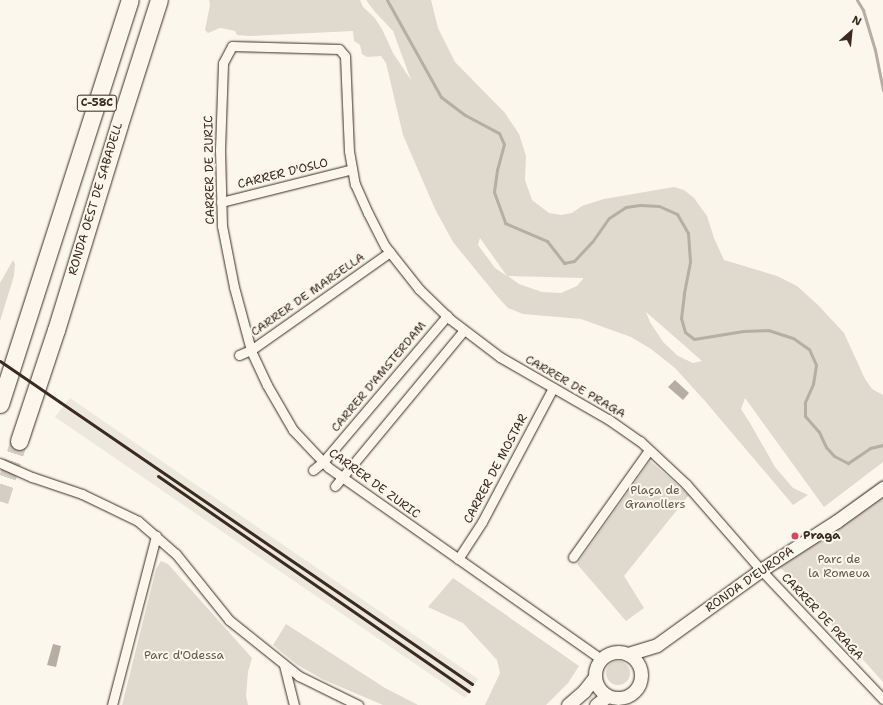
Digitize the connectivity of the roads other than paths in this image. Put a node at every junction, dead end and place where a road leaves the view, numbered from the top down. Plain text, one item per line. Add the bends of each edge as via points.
1 (130, 0) edge
2 (159, 0) edge
3 (345, 56) joint
4 (352, 169) junction
5 (221, 202) junction
6 (390, 252) junction
7 (447, 316) junction
8 (464, 330) junction
9 (251, 350) junction
10 (239, 355) dead end
11 (553, 388) junction
12 (0, 404) edge
13 (19, 441) tunnel mouth
14 (649, 450) junction
15 (323, 462) junction
16 (0, 463) edge
17 (313, 470) dead end
18 (342, 477) junction
19 (335, 486) dead end
20 (880, 490) edge
21 (156, 536) junction
22 (573, 557) dead end
23 (458, 559) junction
24 (761, 570) junction
25 (657, 646) junction
26 (628, 654) junction
27 (601, 659) junction
28 (284, 665) junction
29 (642, 674) junction
30 (595, 677) junction
31 (606, 696) junction
32 (883, 699) edge
33 (112, 705) edge
34 (294, 705) edge
35 (358, 705) edge
36 (568, 705) edge
37 (596, 705) edge

1 - 12 highway, C-58C
2 - 13 highway, RONDA OEST DE SABADELL / C-58C
3 - 4 street, CARRER DE PRAGA
3 - 5 street, CARRER DE ZURIC via 339,49 232,46 223,63
4 - 5 street, CARRER D'OSLO
4 - 6 street, CARRER DE PRAGA via 355,184 368,213
5 - 9 street, CARRER DE ZURIC via 222,226 234,287
6 - 7 street, CARRER DE PRAGA via 419,289
6 - 9 street, CARRER DE MARSELLA
7 - 8 street, CARRER DE PRAGA
7 - 15 street, CARRER D'AMSTERDAM
8 - 11 street, CARRER DE PRAGA via 500,357
8 - 18 street
9 - 10 street, CARRER DE MARSELLA
9 - 15 street, CARRER DE ZURIC via 267,385 293,430
11 - 14 street, CARRER DE PRAGA via 608,419
11 - 23 street, CARRER DE MOSTAR via 482,522
14 - 22 street
14 - 24 street, CARRER DE PRAGA via 686,484
15 - 17 street, CARRER D'AMSTERDAM
15 - 18 street, CARRER DE ZURIC
16 - 21 street via 82,494 138,521
18 - 19 street
18 - 23 street, CARRER DE ZURIC
20 - 24 street, RONDA D'EUROPA
21 - 28 street via 176,554 229,620
21 - 33 street
23 - 27 street, CARRER DE ZURIC
24 - 25 street, RONDA D'EUROPA
24 - 32 street, CARRER DE PRAGA
25 - 26 street, RONDA D'EUROPA
25 - 29 street, RONDA D'EUROPA via 645,662
26 - 27 street, RONDA D'EUROPA via 614,652
26 - 29 street via 638,662
27 - 30 street via 597,664
28 - 34 street
28 - 35 street via 299,676
29 - 31 street, RONDA D'EUROPA via 634,693 620,699
30 - 31 street
30 - 36 street
31 - 37 street

